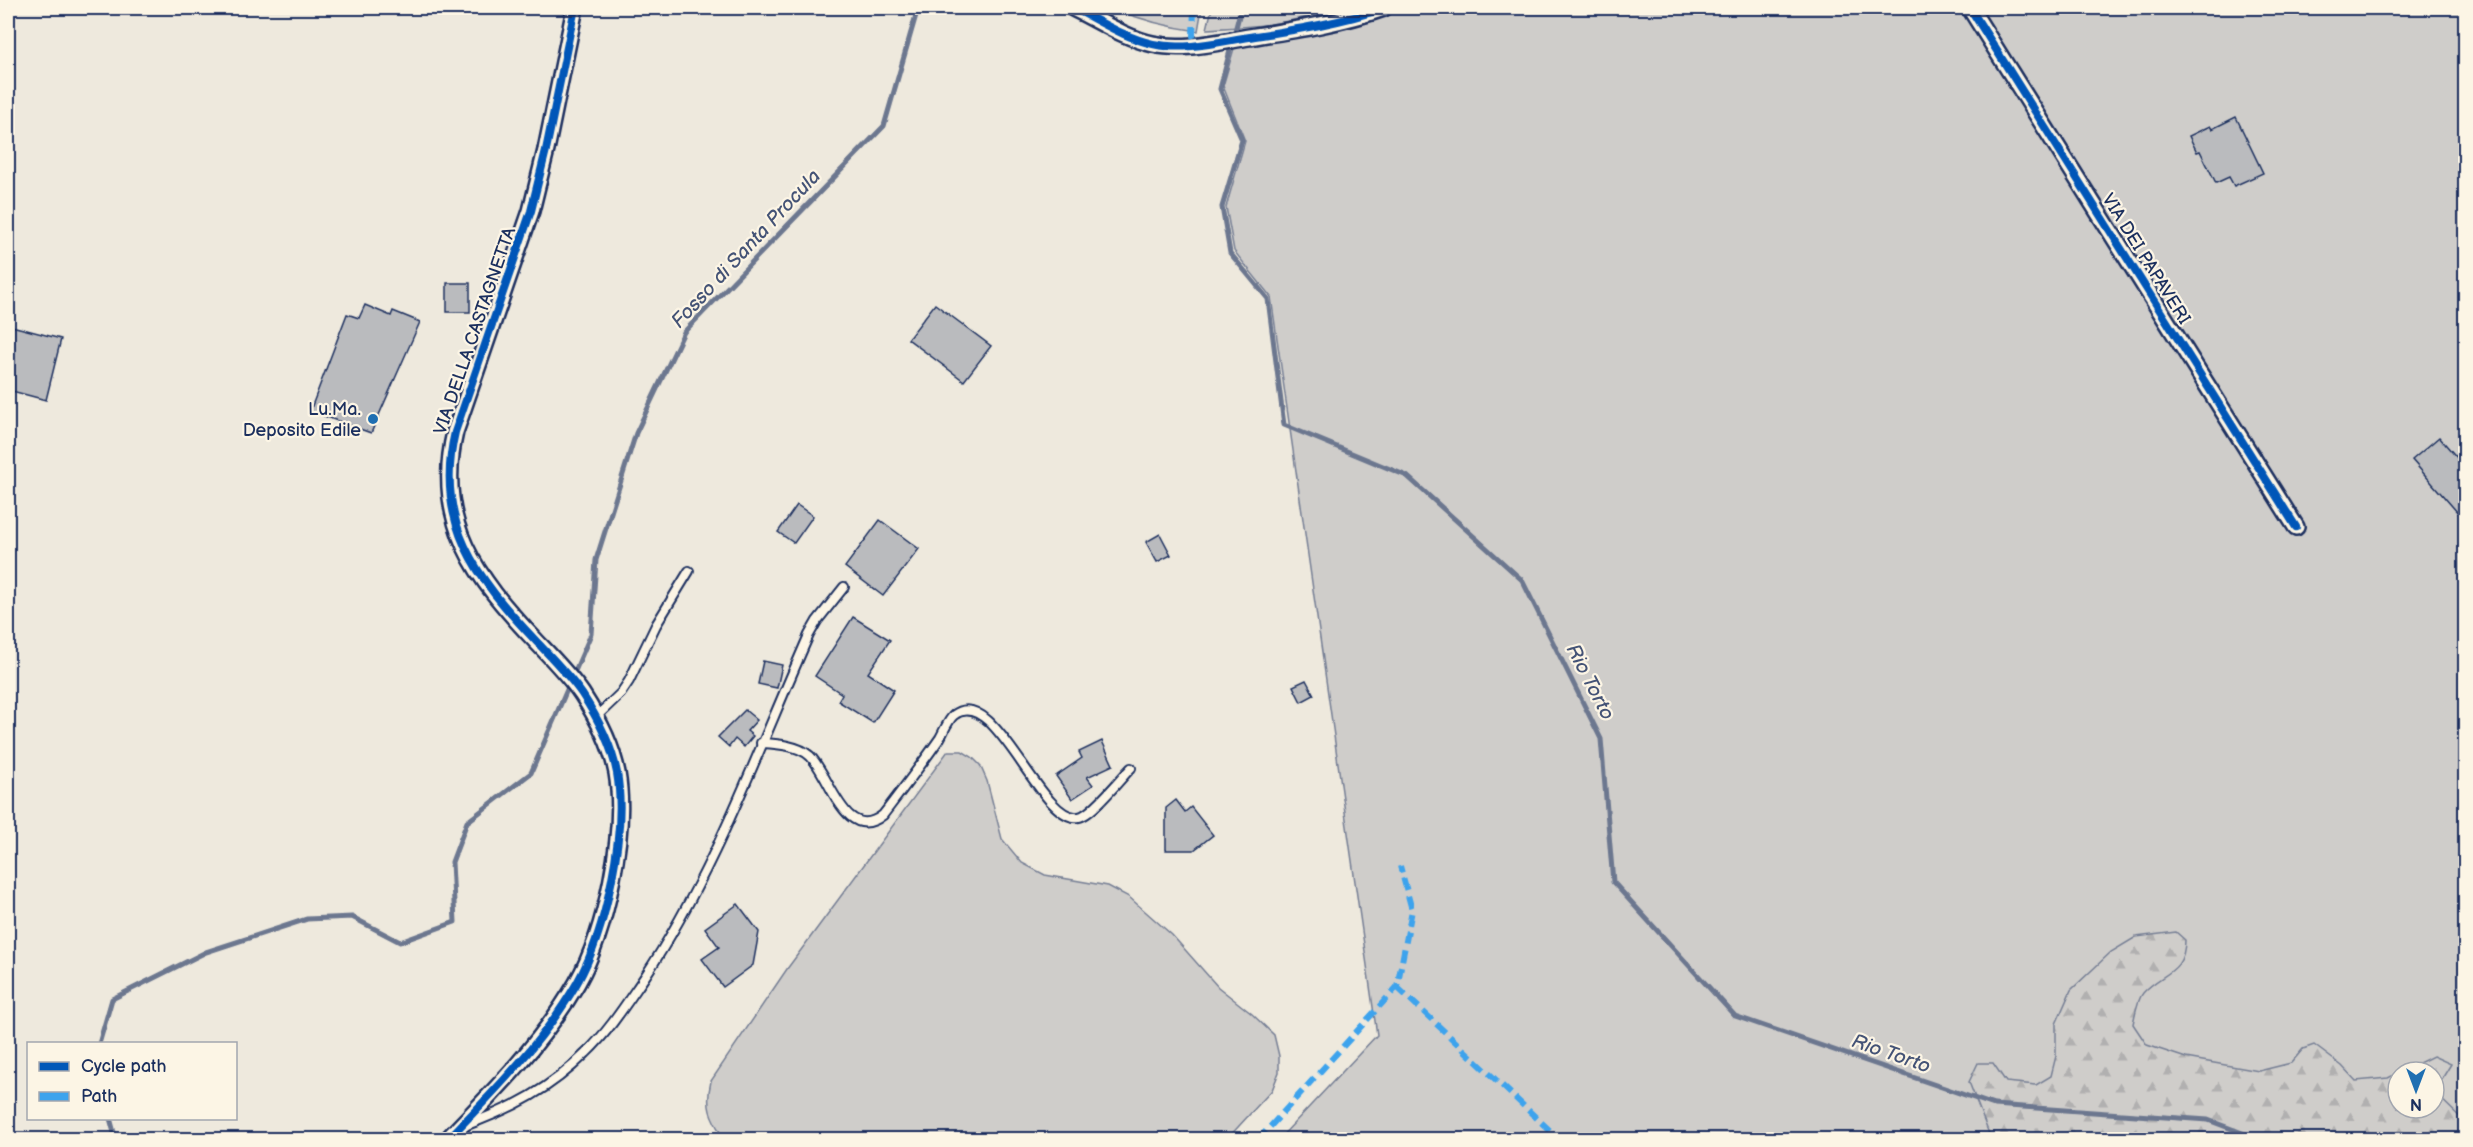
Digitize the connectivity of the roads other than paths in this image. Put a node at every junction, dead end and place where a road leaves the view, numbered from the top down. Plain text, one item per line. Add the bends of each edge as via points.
1 (575, 8) edge
2 (1073, 8) edge
3 (1384, 8) edge
4 (1970, 8) edge
5 (2296, 527) dead end
6 (689, 571) dead end
7 (844, 587) dead end
8 (595, 718) junction
9 (761, 743) junction
10 (1131, 768) dead end
11 (458, 1128) junction
12 (447, 1140) edge

1 - 8 street, VIA DELLA CASTAGNETTA via 534,202 457,425 449,472 452,511 471,561 503,606 583,695
2 - 3 street via 1148,42 1170,46 1312,27
4 - 5 street, VIA DEI PAPAVERI
6 - 8 lane via 656,625 629,681
7 - 9 lane via 809,635
8 - 11 street, VIA DELLA CASTAGNETTA via 614,761 619,799 618,836 599,928 581,976 542,1035
9 - 10 lane via 794,748 810,756 845,812 864,822 884,815 951,717 961,711 976,714 994,726 1050,802 1070,817 1087,813
9 - 11 lane via 729,821 676,927 607,1030 575,1064 530,1098
11 - 12 street, VIA DELLA CASTAGNETTA

